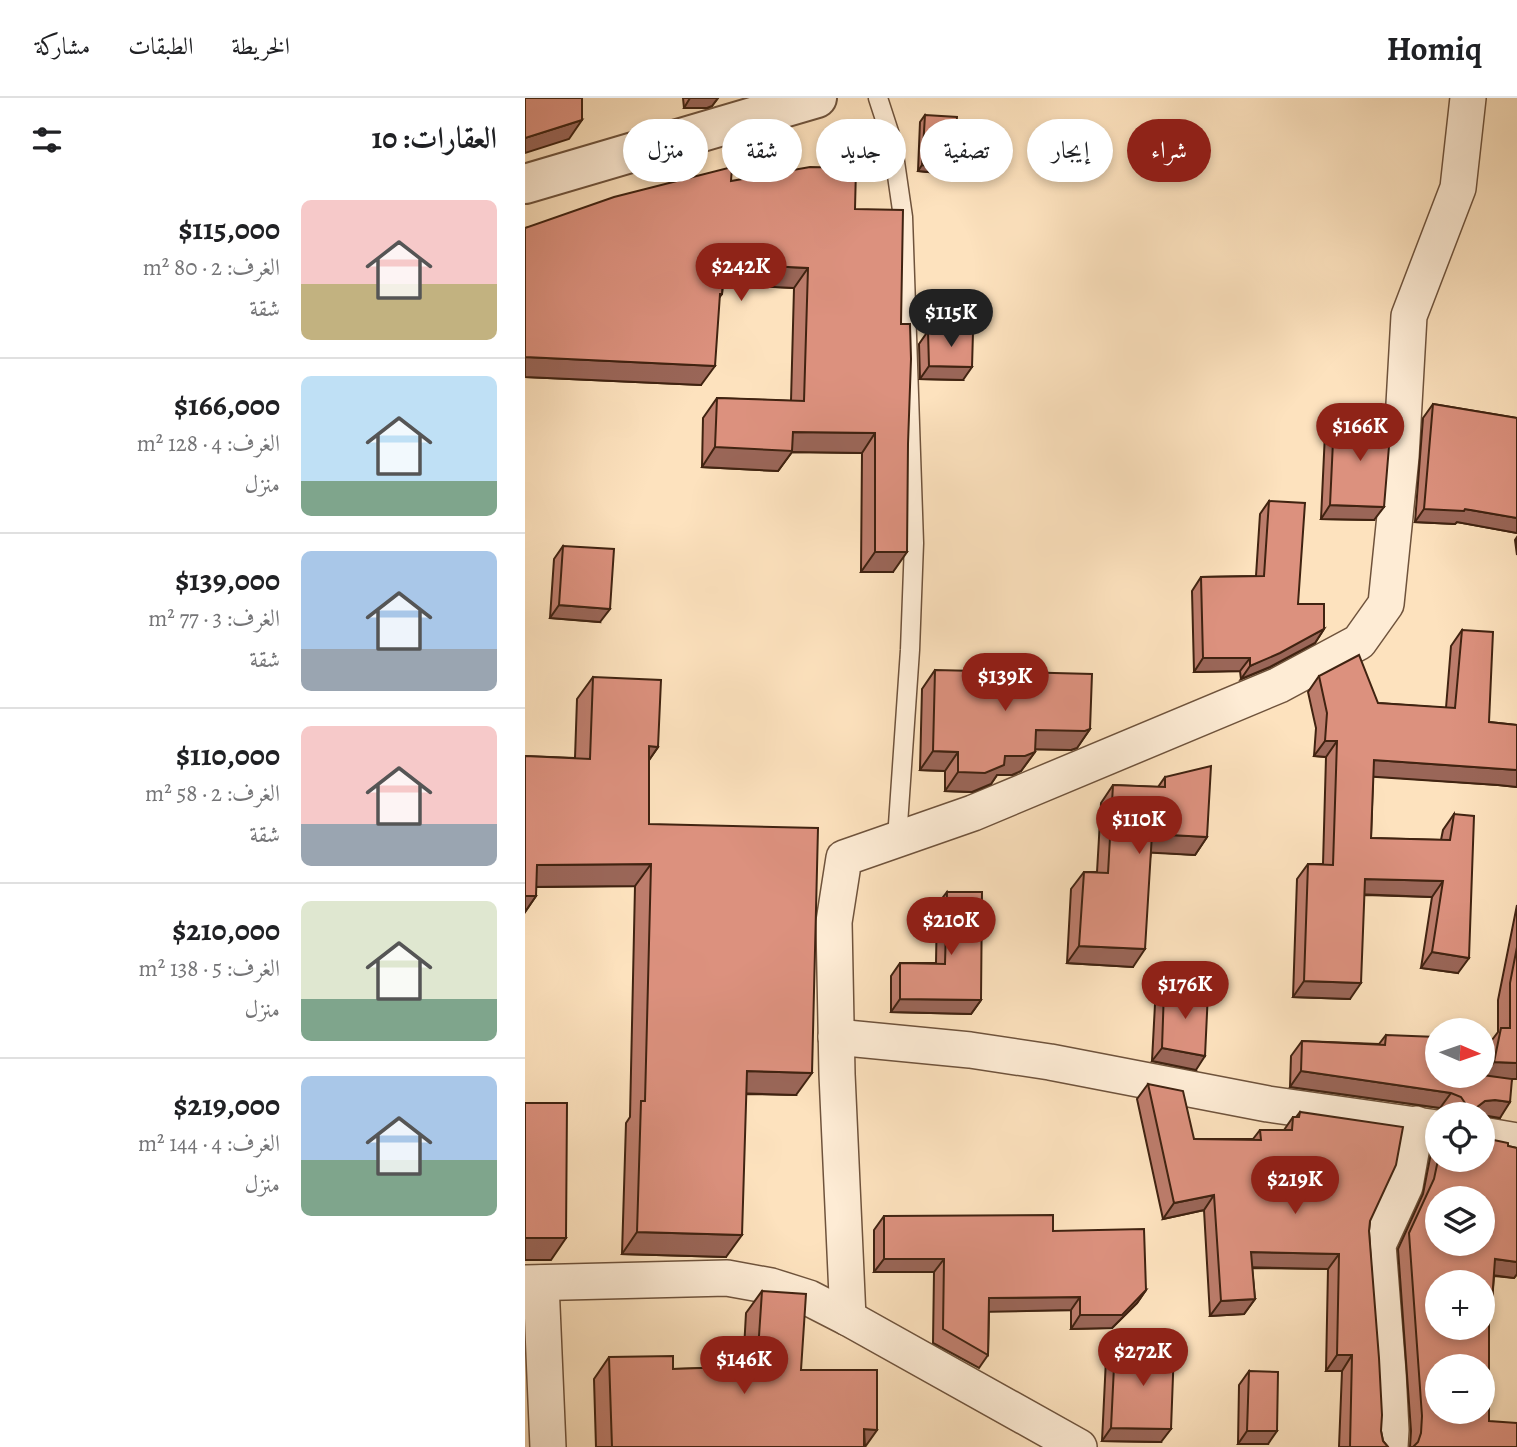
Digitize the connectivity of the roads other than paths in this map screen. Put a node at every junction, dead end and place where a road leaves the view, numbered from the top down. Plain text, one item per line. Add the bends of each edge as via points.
1 (817, 98) edge
2 (878, 98) edge
3 (1468, 98) edge
4 (525, 184) edge
5 (897, 839) junction
6 (836, 1037) junction
7 (1425, 1126) edge
8 (1425, 1129) edge
9 (1495, 1137) edge
10 (1517, 1141) edge
11 (533, 1283) edge
12 (848, 1318) junction
13 (548, 1447) edge
14 (1079, 1447) edge
15 (1390, 1447) edge

1 - 4 street
2 - 5 lane via 892,141 903,217 914,543
3 - 5 street via 1458,188 1409,316 1386,604 1359,642 1279,685 973,813
5 - 6 street via 844,858 834,922
6 - 7 street via 1050,1062 1268,1104
6 - 12 street
8 - 15 street via 1378,1245
9 - 10 street
11 - 12 street via 727,1278 809,1298
11 - 13 street
12 - 14 street

